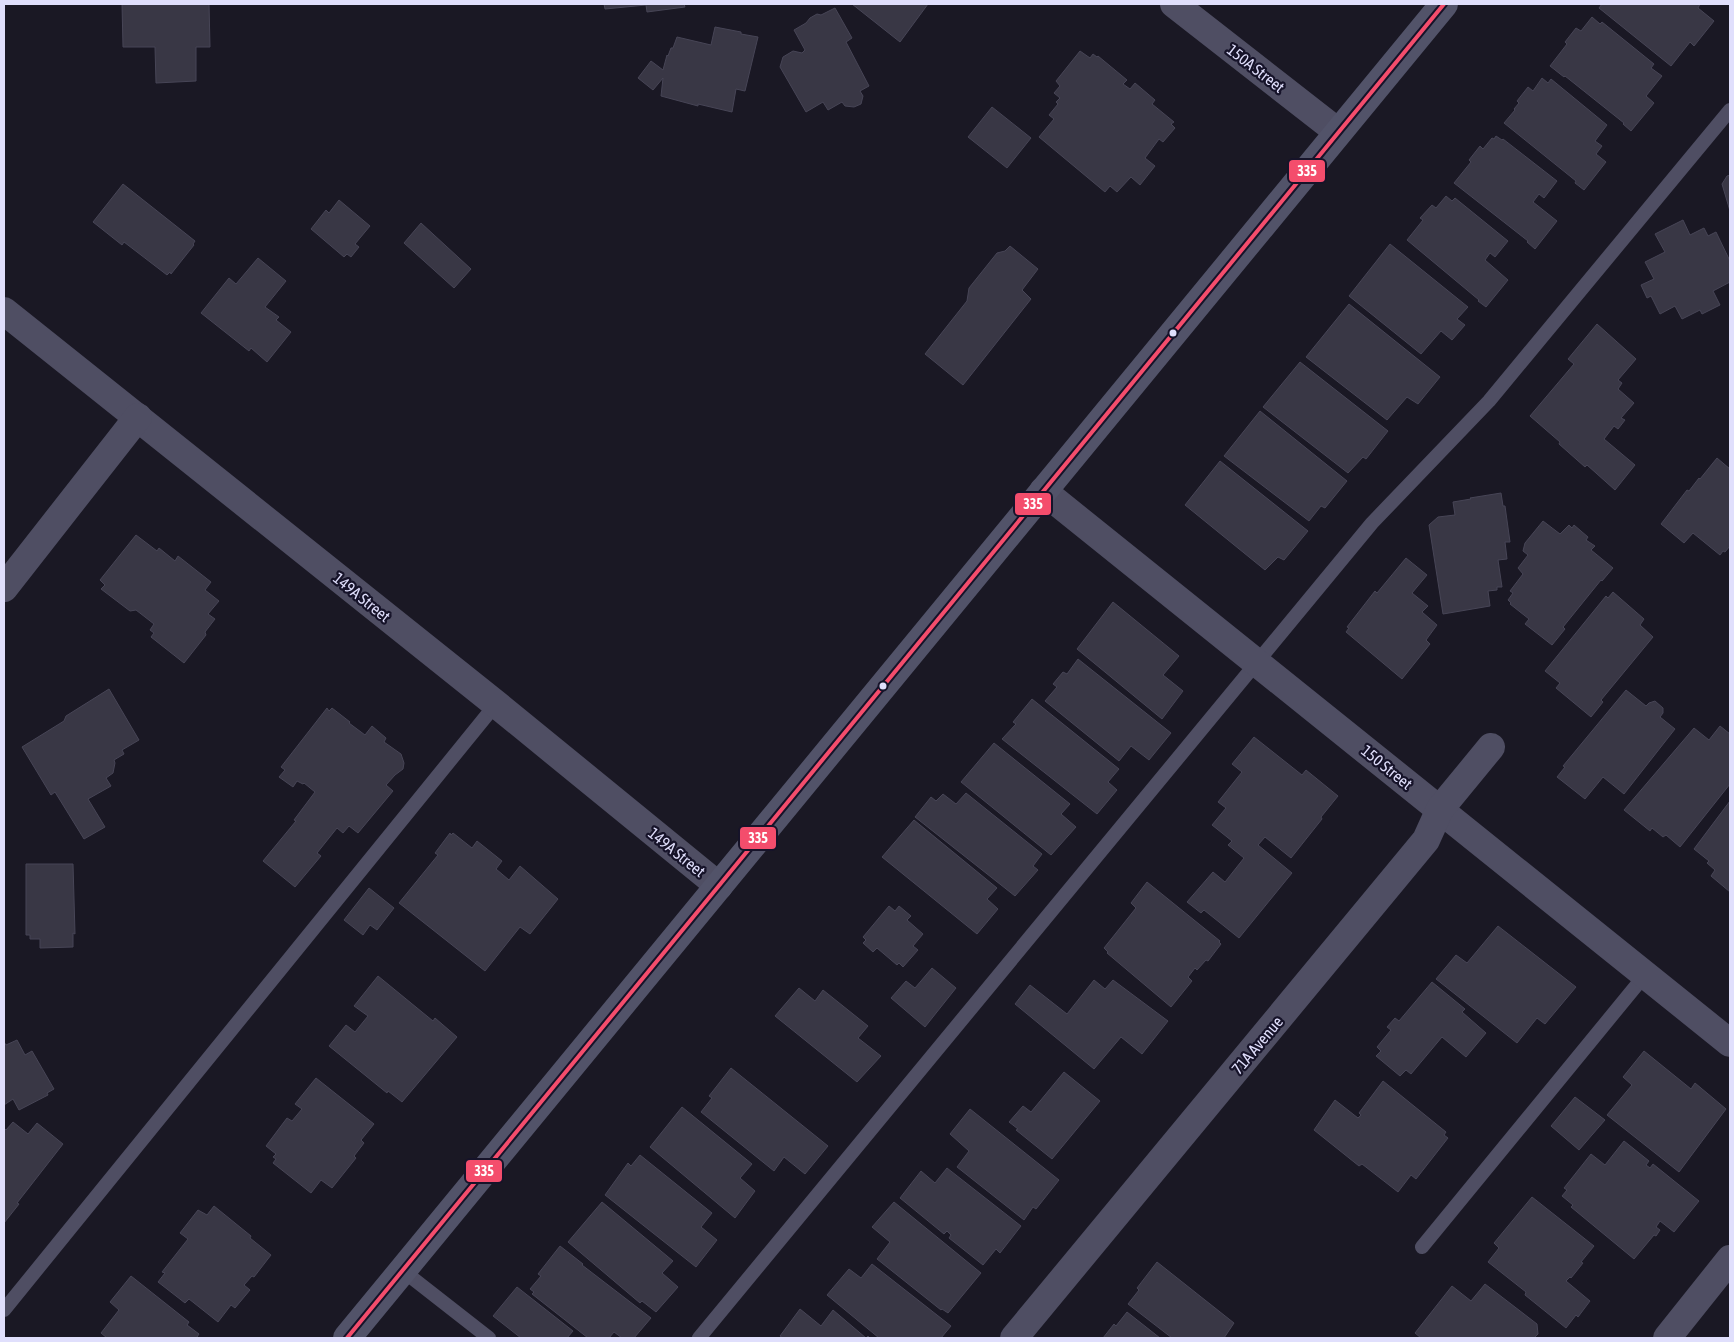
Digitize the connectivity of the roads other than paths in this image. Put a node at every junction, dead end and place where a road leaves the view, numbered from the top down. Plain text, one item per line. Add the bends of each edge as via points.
1 (1174, 4) edge
2 (1444, 4) edge
3 (1730, 110) edge
4 (1338, 132) junction
5 (4, 311) edge
6 (138, 417) junction
7 (1043, 491) junction
8 (4, 588) edge
9 (1257, 662) junction
10 (496, 704) junction
11 (1491, 747) dead end
12 (1440, 809) junction
13 (719, 886) junction
14 (1646, 975) junction
15 (1730, 1043) edge
16 (1422, 1247) dead end
17 (1730, 1259) edge
18 (402, 1270) junction
19 (4, 1310) edge
20 (347, 1338) edge
21 (489, 1338) edge
22 (699, 1338) edge
23 (1014, 1338) edge
24 (1667, 1338) edge

1 - 4 street, 150A Street
2 - 4 main road
3 - 9 lane via 1489,401 1372,523
4 - 7 main road
5 - 6 street, 149A Street
6 - 8 street
6 - 10 street, 149A Street
7 - 9 street, 150 Street
7 - 13 main road
9 - 12 street, 150 Street
9 - 22 lane
10 - 13 street, 149A Street
10 - 19 lane
11 - 12 street, 71A Avenue
12 - 14 street, 150 Street
12 - 23 street, 71A Avenue via 1420,848
13 - 18 main road
14 - 15 street, 150 Street
14 - 16 lane
17 - 24 street
18 - 20 main road
18 - 21 lane

